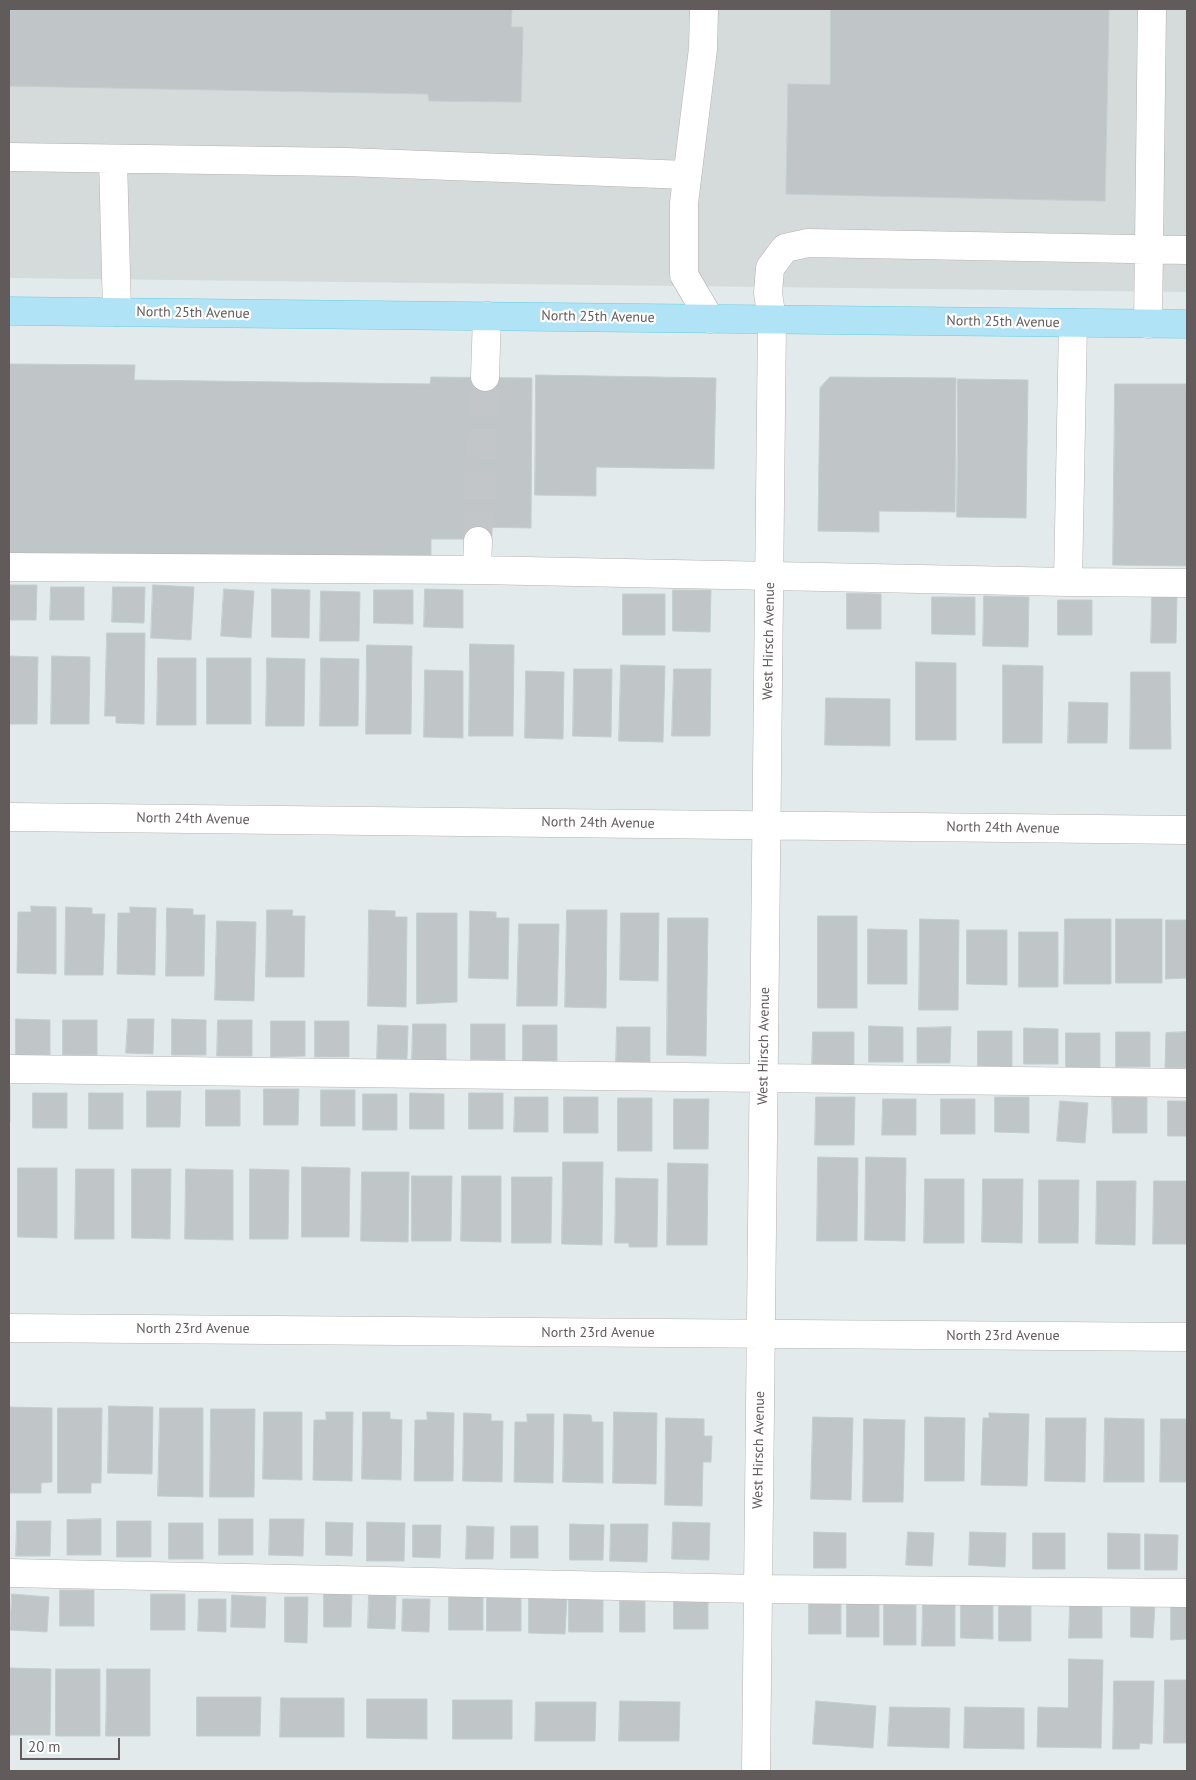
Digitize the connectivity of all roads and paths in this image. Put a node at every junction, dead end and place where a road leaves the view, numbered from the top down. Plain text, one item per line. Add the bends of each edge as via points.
1 (704, 9) edge
2 (1152, 9) edge
3 (9, 157) edge
4 (113, 159) junction
5 (687, 175) junction
6 (1148, 250) junction
7 (1187, 250) edge
8 (9, 311) edge
9 (117, 312) junction
10 (487, 316) junction
11 (710, 319) junction
12 (772, 320) junction
13 (1072, 323) junction
14 (1148, 324) junction
15 (1187, 324) edge
16 (485, 377) tunnel mouth
17 (478, 541) tunnel mouth
18 (9, 567) edge
19 (477, 570) junction
20 (770, 575) junction
21 (1068, 582) junction
22 (1187, 583) edge
23 (9, 817) edge
24 (767, 825) junction
25 (1187, 830) edge
26 (9, 1069) edge
27 (764, 1077) junction
28 (1187, 1083) edge
29 (9, 1328) edge
30 (761, 1334) junction
31 (1187, 1338) edge
32 (9, 1574) edge
33 (758, 1588) junction
34 (1187, 1593) edge
35 (756, 1771) edge

1 - 5 street via 704,49
2 - 6 street
3 - 4 street
4 - 5 street via 346,162
4 - 9 street
5 - 11 street via 684,275
6 - 7 street
6 - 12 street, West Hirsch Avenue via 808,243 786,248 770,268 768,293
6 - 14 street
8 - 9 main road, North 25th Avenue
9 - 10 main road, North 25th Avenue
10 - 11 main road, North 25th Avenue
10 - 16 street
11 - 12 main road, North 25th Avenue
12 - 13 main road, North 25th Avenue
12 - 20 street, West Hirsch Avenue
13 - 14 main road, North 25th Avenue
13 - 21 street
14 - 15 main road, North 25th Avenue
17 - 19 street
18 - 19 street
19 - 20 street
20 - 21 street
20 - 24 street, West Hirsch Avenue
21 - 22 street
23 - 24 street, North 24th Avenue
24 - 25 street, North 24th Avenue
24 - 27 street, West Hirsch Avenue
26 - 27 street
27 - 28 street
27 - 30 street, West Hirsch Avenue
29 - 30 street, North 23rd Avenue
30 - 31 street, North 23rd Avenue
30 - 33 street, West Hirsch Avenue
32 - 33 street
33 - 34 street
33 - 35 street, West Hirsch Avenue

